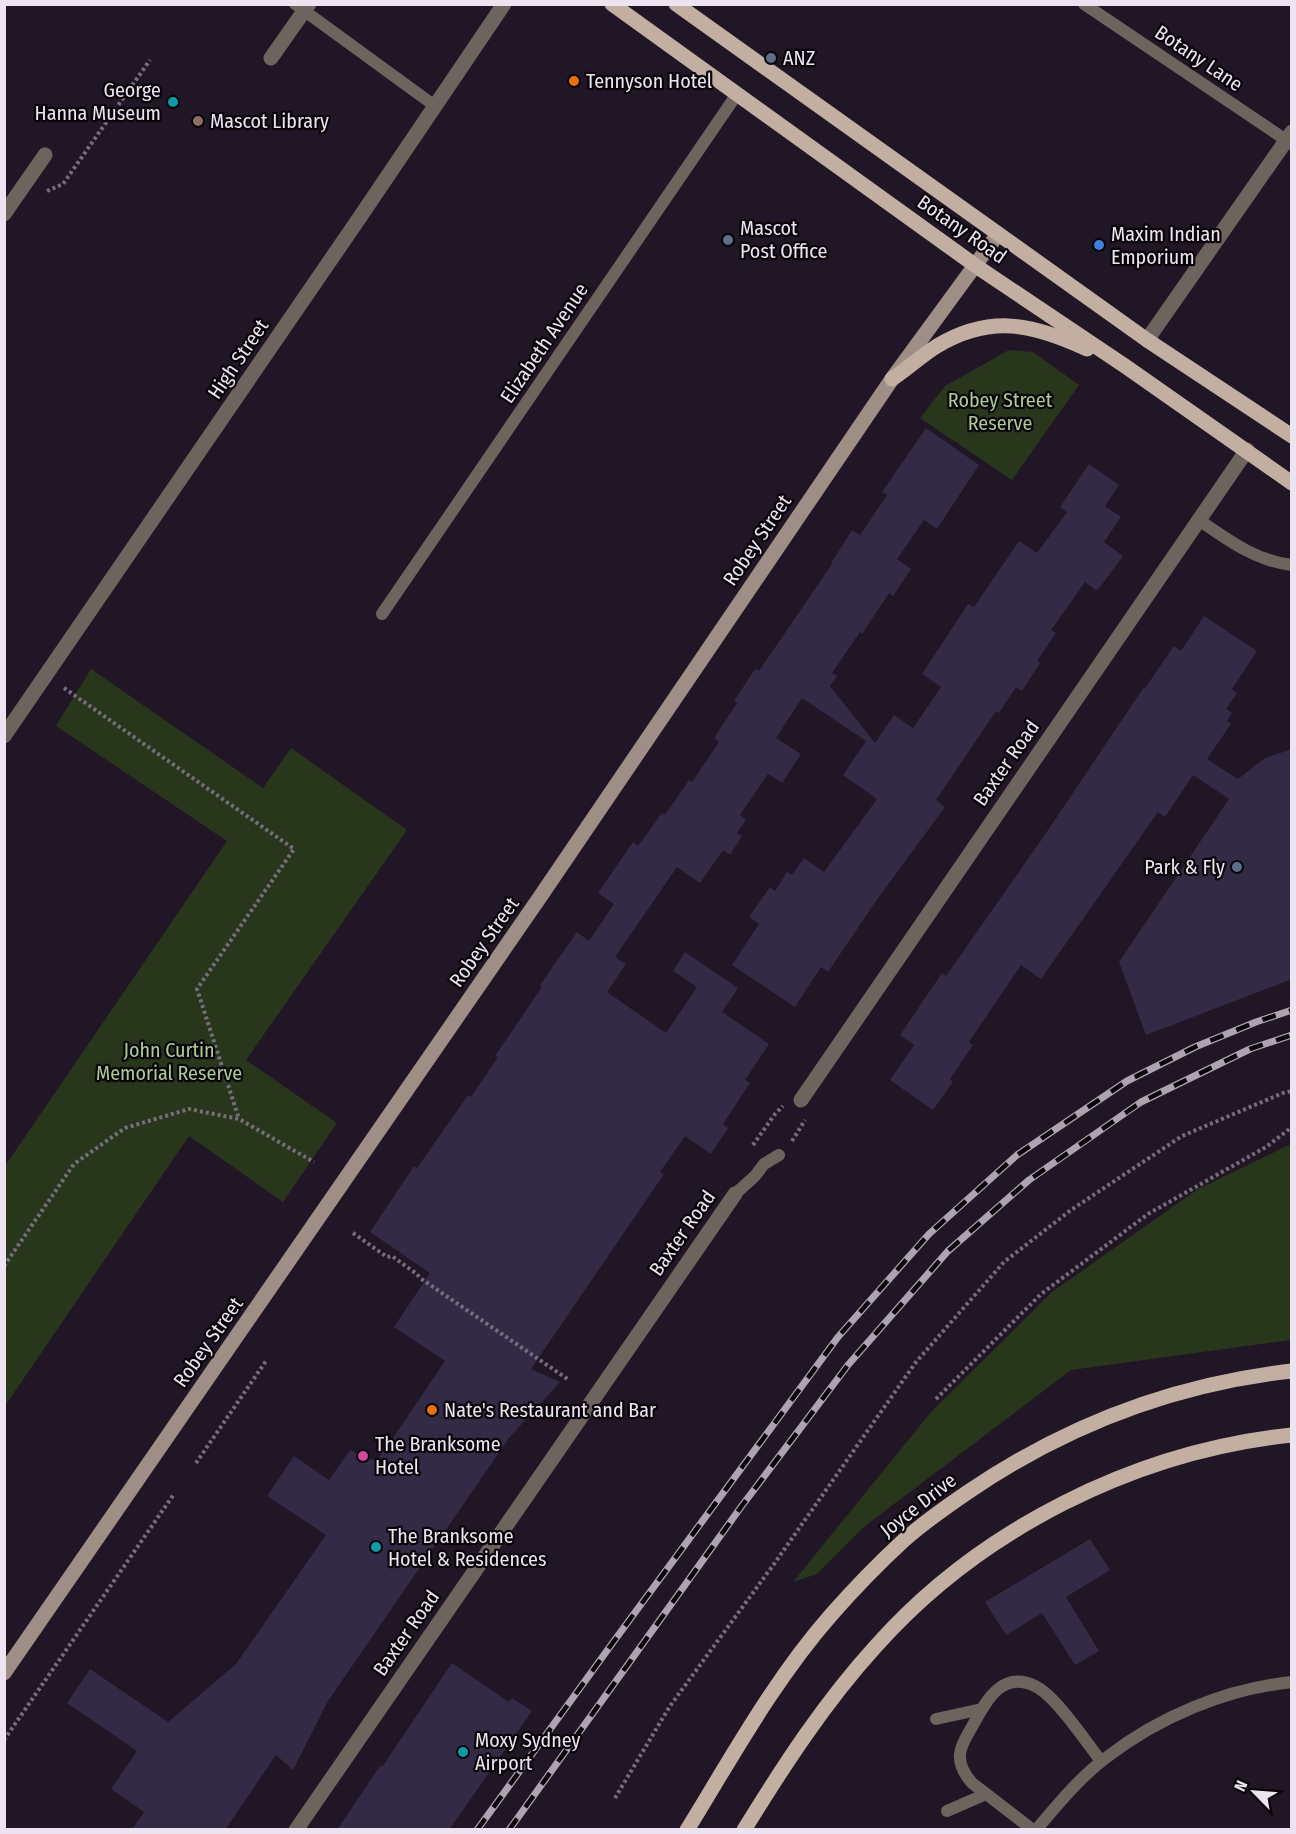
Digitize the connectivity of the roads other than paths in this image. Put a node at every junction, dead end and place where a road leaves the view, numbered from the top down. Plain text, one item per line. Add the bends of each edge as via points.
1 (504, 4) edge
2 (612, 4) edge
3 (676, 4) edge
4 (1084, 4) edge
5 (303, 7) edge
6 (271, 58) dead end
7 (737, 94) junction
8 (435, 106) junction
9 (1290, 139) edge
10 (45, 155) dead end
11 (8, 210) edge
12 (998, 234) junction
13 (975, 266) junction
14 (1147, 340) junction
15 (1125, 366) junction
16 (892, 380) junction
17 (1292, 436) edge
18 (1247, 450) junction
19 (1292, 483) edge
20 (1199, 520) junction
21 (1292, 565) edge
22 (382, 614) dead end
23 (4, 736) edge
24 (801, 1100) road end
25 (779, 1155) road end
26 (735, 1194) joint
27 (1292, 1371) edge
28 (1292, 1435) edge
29 (4, 1673) edge
30 (1292, 1682) edge
31 (982, 1709) junction
32 (936, 1719) dead end
33 (1101, 1761) junction
34 (986, 1794) junction
35 (947, 1811) dead end
36 (296, 1830) edge
37 (687, 1830) edge
38 (744, 1830) edge
39 (1034, 1830) edge

1 - 8 street, High Street
2 - 7 main road, Botany Road
3 - 12 main road, Botany Road
4 - 9 lane, Botany Lane
5 - 6 street
5 - 8 lane
7 - 13 main road, Botany Road
7 - 22 lane, Elizabeth Avenue
8 - 23 street, High Street
9 - 14 street
10 - 11 street
12 - 13 street, Robey Street
12 - 14 main road, Botany Road
13 - 15 main road, Botany Road
13 - 16 street, Robey Street
14 - 17 main road, Botany Road
15 - 16 main road via 1032,328 988,326 938,346
15 - 18 main road, Botany Road
16 - 29 street, Robey Street
18 - 19 main road, Botany Road
18 - 20 street, Baxter Road
20 - 21 lane via 1263,559
20 - 24 street, Baxter Road
25 - 26 lane via 764,1164
26 - 36 street, Baxter Road
27 - 37 main road, Joyce Drive via 1216,1384 1117,1413 1023,1457 943,1509 904,1540 830,1616 771,1697
28 - 38 main road via 1180,1456 1128,1474 1038,1517 992,1545 912,1609 877,1644 808,1729
30 - 33 lane via 1240,1691 1172,1716
31 - 32 lane
31 - 33 lane via 998,1688 1010,1683 1032,1685 1054,1701
31 - 34 lane via 960,1754 966,1776
33 - 39 lane
34 - 35 lane
34 - 39 lane

